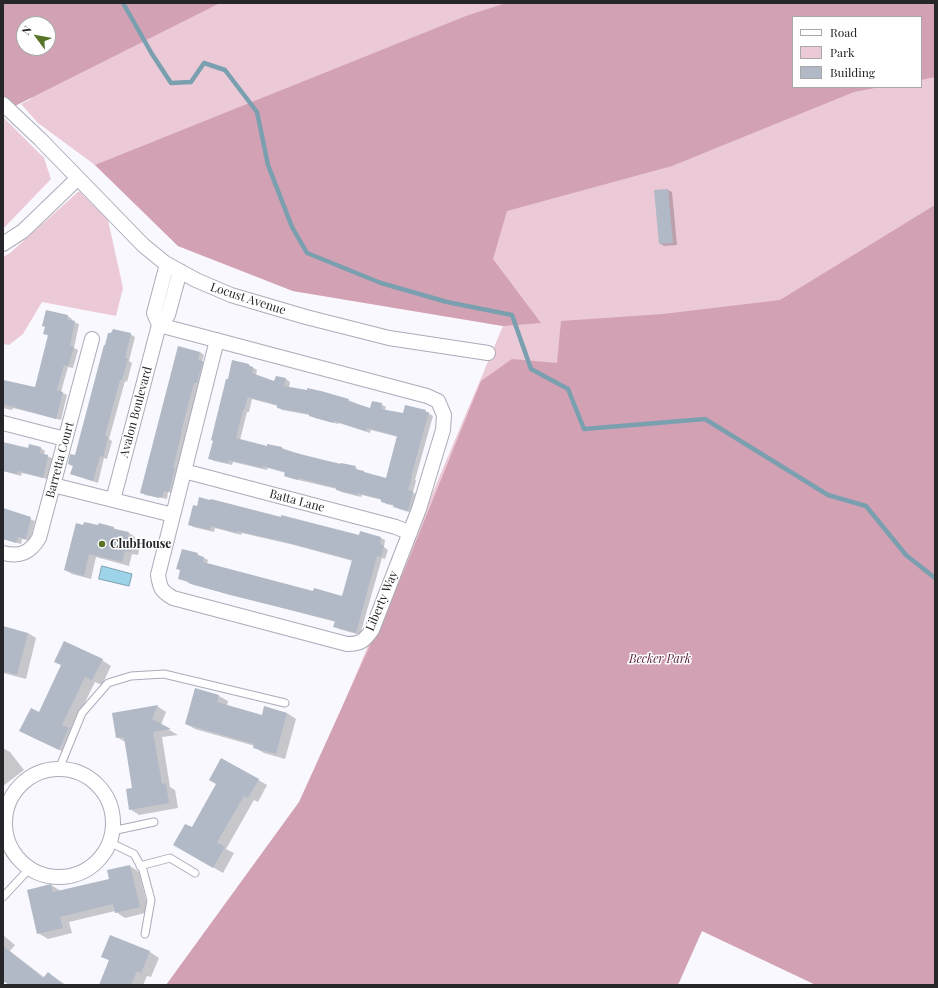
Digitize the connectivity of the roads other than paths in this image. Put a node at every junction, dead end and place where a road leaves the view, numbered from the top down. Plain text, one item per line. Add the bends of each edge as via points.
1 (3, 104) edge
2 (78, 178) junction
3 (3, 244) edge
4 (167, 264) junction
5 (180, 271) junction
6 (159, 325) junction
7 (92, 339) dead end
8 (218, 340) junction
9 (488, 353) dead end
10 (3, 423) edge
11 (65, 439) junction
12 (184, 471) junction
13 (53, 485) junction
14 (113, 500) junction
15 (173, 515) junction
16 (410, 533) junction
17 (3, 553) edge
18 (285, 703) dead end
19 (59, 769) junction
20 (154, 822) dead end
21 (4, 830) edge
22 (111, 836) junction
23 (140, 866) junction
24 (29, 869) junction
25 (195, 873) dead end
26 (3, 897) edge
27 (145, 934) dead end

1 - 2 street, Locust Avenue
2 - 3 street via 23,231
2 - 4 street, Locust Avenue via 144,245
4 - 5 street, Locust Avenue
4 - 6 street, Avalon Boulevard via 154,313
5 - 6 street, Avalon Boulevard via 168,315
5 - 9 street, Locust Avenue via 230,295 306,317 389,338
6 - 8 street, Liberty Way
6 - 14 street, Avalon Boulevard
7 - 11 street, Barretta Court
8 - 12 street, Liberty Way
8 - 16 street, Liberty Way via 438,401 444,415 443,430
10 - 11 street
11 - 13 street, Barretta Court
12 - 15 street, Liberty Way
12 - 16 street, Batta Lane via 396,527
13 - 14 street
13 - 17 street, Barretta Court via 39,538 33,548 21,554
14 - 15 street
15 - 16 street, Liberty Way via 158,574 164,593 173,598 347,644 358,644 366,639 372,630
18 - 19 lane via 164,674 131,676 108,683 82,713
19 - 21 street via 46,770 29,777 15,790 7,807
19 - 22 street via 83,774 98,785 108,801 113,819
20 - 22 lane
21 - 24 street via 16,857
22 - 23 lane via 134,854
22 - 24 street via 105,852 93,865 79,874 45,876
23 - 25 lane via 170,858
23 - 27 lane via 151,900
24 - 26 lane

